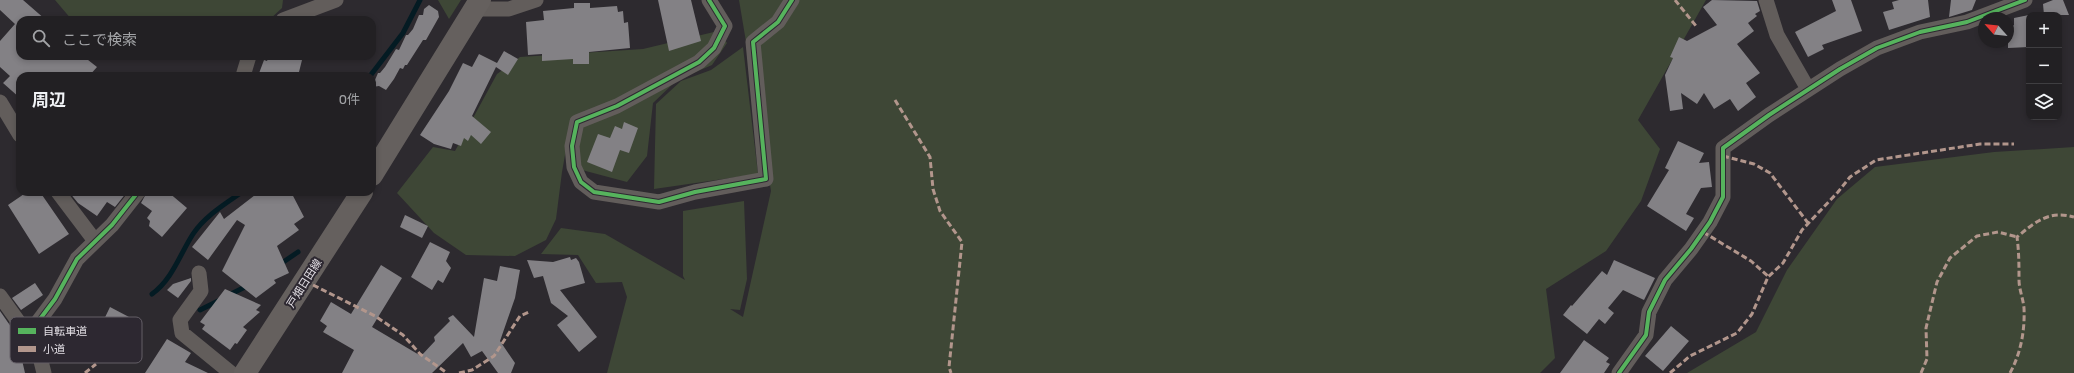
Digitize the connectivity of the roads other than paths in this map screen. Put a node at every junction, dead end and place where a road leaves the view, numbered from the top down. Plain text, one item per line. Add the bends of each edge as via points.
1 (336, 0) edge
2 (536, 0) edge
3 (709, 0) edge
4 (792, 0) edge
5 (1766, 0) edge
6 (2025, 0) edge
7 (478, 5) edge
8 (294, 16) edge
9 (248, 60) edge
10 (244, 72) edge
11 (1808, 89) junction
12 (0, 102) edge
13 (16, 126) edge
14 (376, 169) edge
15 (61, 196) edge
16 (135, 196) edge
17 (359, 196) edge
18 (95, 242) junction
19 (199, 273) dead end
20 (0, 296) edge
21 (15, 317) edge
22 (42, 317) edge
23 (42, 363) edge
24 (44, 373) edge
25 (231, 373) edge
26 (245, 373) edge
27 (1619, 373) edge

1 - 8 street
2 - 7 street via 509,9
3 - 4 street via 725,26 714,48 699,62 617,106 577,122 572,146 574,167 581,182 594,192 659,202 695,192 766,179 753,42 778,22
5 - 11 street via 1777,35
6 - 11 street via 1967,22 1920,32 1877,48
7 - 14 main road
9 - 10 street
11 - 27 street via 1723,148 1723,197 1710,222 1665,280 1649,312 1646,335
12 - 13 street
15 - 18 street
16 - 18 street
17 - 26 main road, 戸畑日田線
18 - 22 street via 77,258 55,299
19 - 25 street via 201,292 180,320 182,333
20 - 21 street
23 - 24 street

